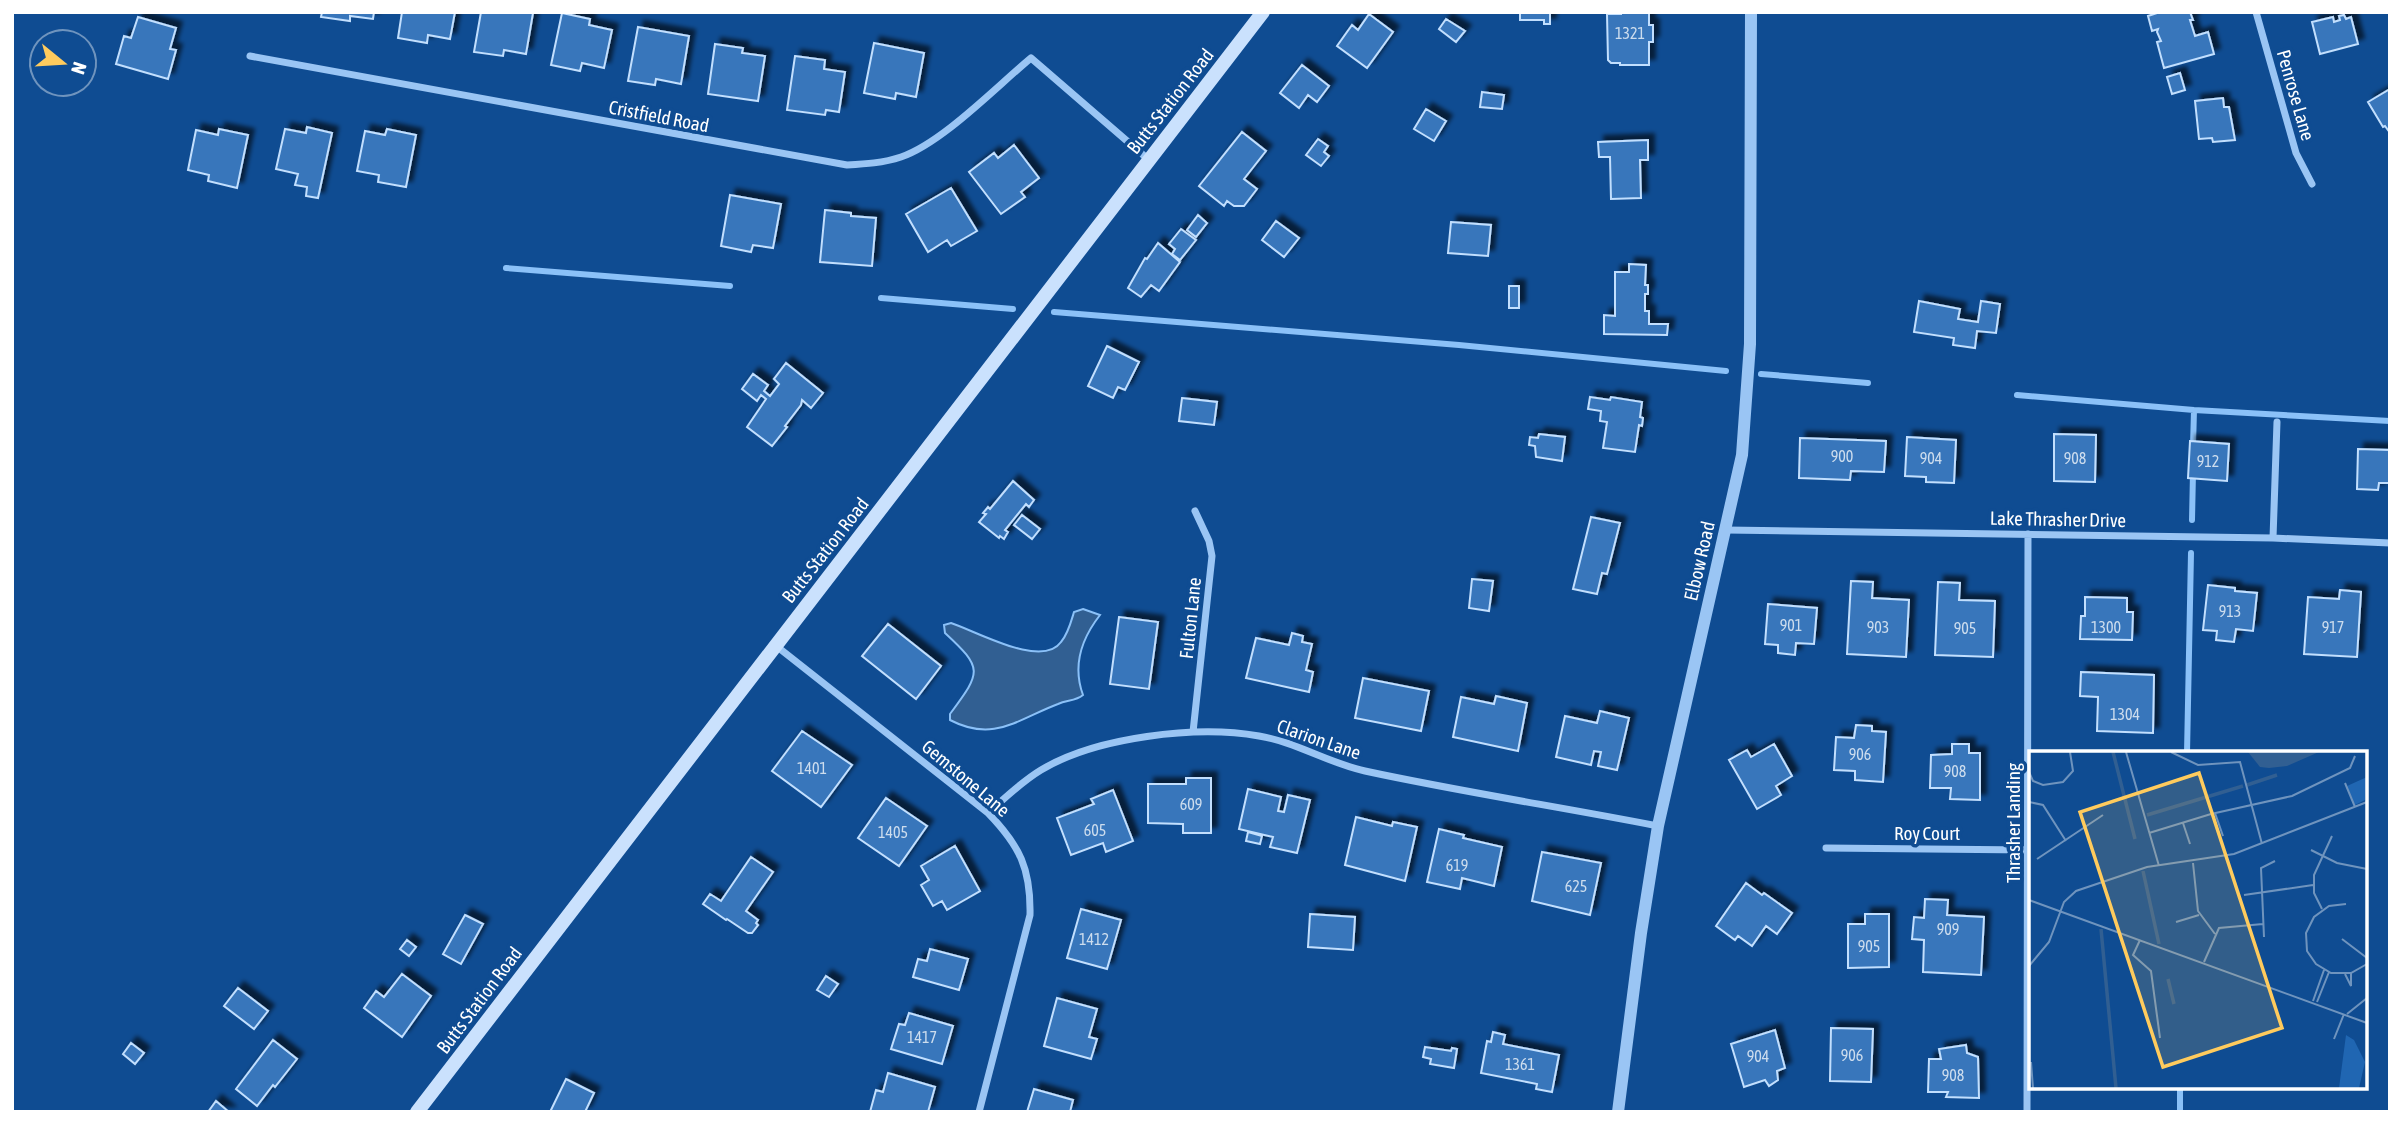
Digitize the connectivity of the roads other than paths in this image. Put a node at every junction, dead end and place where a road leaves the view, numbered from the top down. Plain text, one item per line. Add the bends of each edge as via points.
1 (1263, 12) edge
2 (1751, 12) edge
3 (2256, 12) edge
4 (250, 56) dead end
5 (1149, 160) junction
6 (2312, 184) dead end
7 (2277, 422) dead end
8 (1195, 510) dead end
9 (1726, 530) junction
10 (2028, 534) junction
11 (2273, 538) junction
12 (2390, 543) edge
13 (775, 645) junction
14 (1194, 732) junction
15 (988, 813) junction
16 (1658, 825) junction
17 (1826, 848) dead end
18 (2028, 850) junction
19 (417, 1112) edge
20 (979, 1112) edge
21 (1618, 1112) edge
22 (2027, 1112) edge

1 - 5 main road, Butts Station Road
2 - 9 street, Elbow Road via 1750,344 1742,455
3 - 6 street, Penrose Lane via 2296,153
4 - 5 street, Cristfield Road via 847,165 878,163 925,146 1031,58
5 - 13 main road, Butts Station Road
7 - 11 street
8 - 14 street, Fulton Lane via 1212,556
9 - 10 street, Lake Thrasher Drive
9 - 16 street, Elbow Road
10 - 11 street, Lake Thrasher Drive
10 - 18 street, Thrasher Landing
11 - 12 street, Lake Thrasher Drive
13 - 15 street, Gemstone Lane
13 - 19 main road, Butts Station Road
14 - 15 street, Clarion Lane via 1135,739 1061,760 1019,785
14 - 16 street, Clarion Lane via 1259,736 1362,770
15 - 20 street, Gemstone Lane via 1007,833 1025,865 1030,915
16 - 21 street, Elbow Road
17 - 18 street, Roy Court
18 - 22 street, Thrasher Landing

